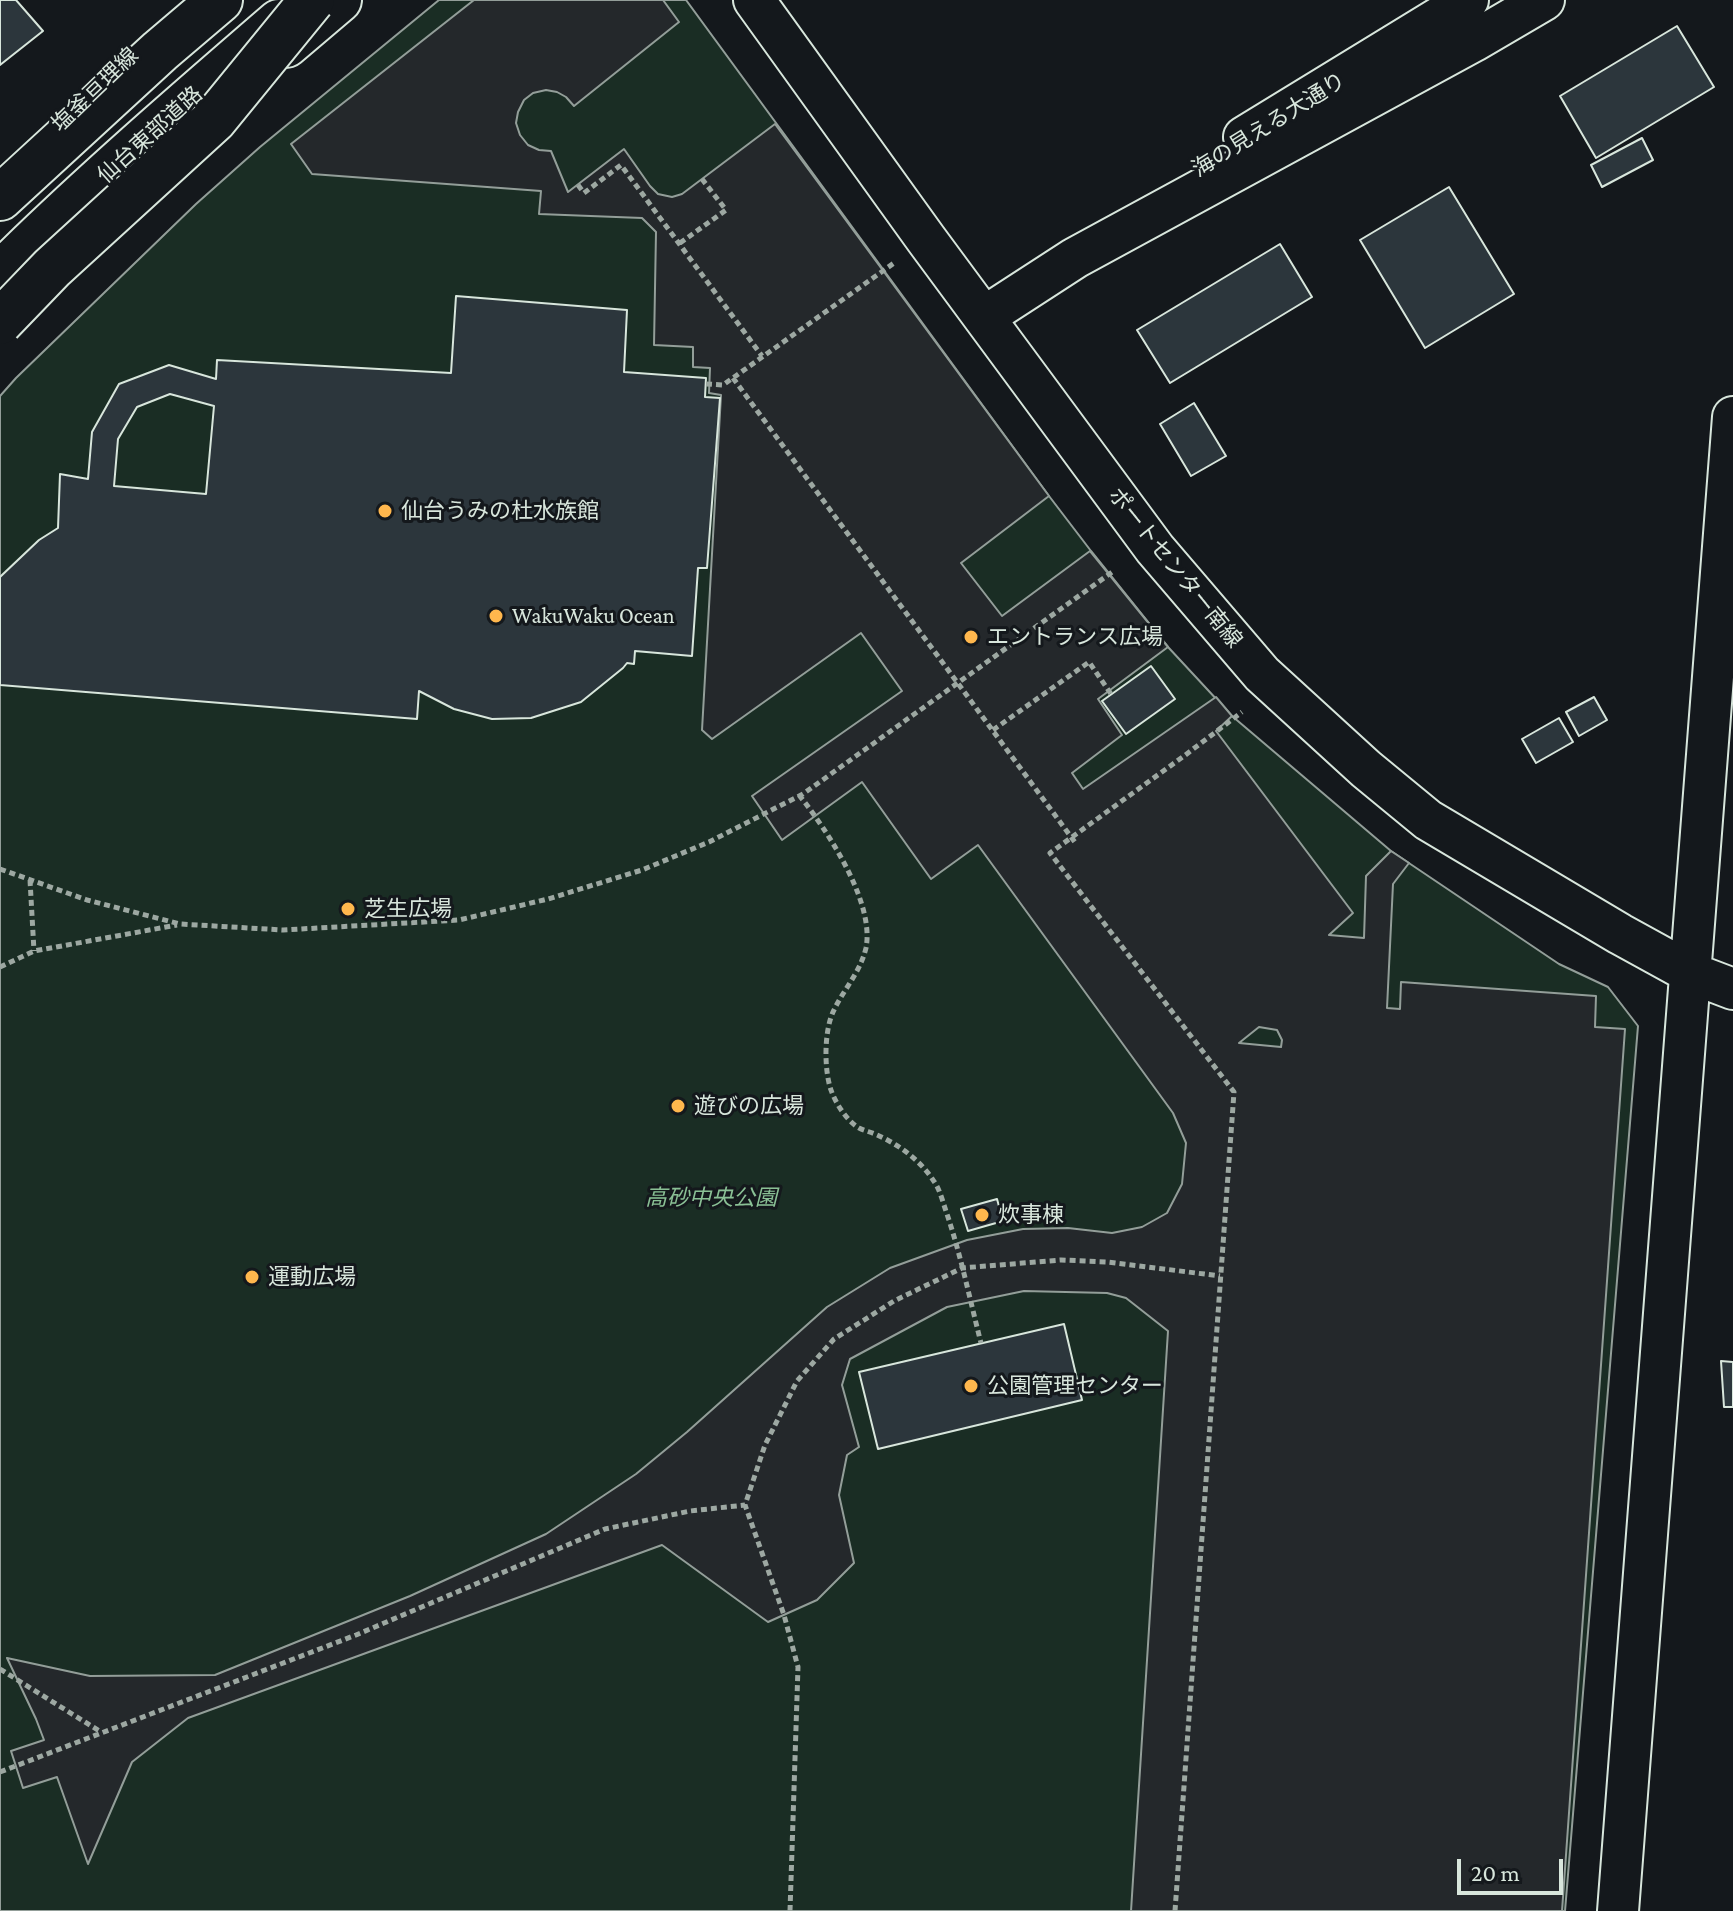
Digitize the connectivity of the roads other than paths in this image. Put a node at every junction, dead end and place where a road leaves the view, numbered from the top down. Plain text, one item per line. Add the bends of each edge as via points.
1 (189, 0) edge
2 (220, 0) edge
3 (305, 0) edge
4 (312, 0) edge
5 (339, 0) edge
6 (754, 0) edge
7 (1468, 0) edge
8 (1544, 0) edge
9 (0, 180) edge
10 (0, 198) edge
11 (1075, 258) junction
12 (0, 274) edge
13 (0, 306) edge
14 (984, 317) junction
15 (0, 322) edge
16 (1733, 417) edge
17 (1691, 973) junction
18 (1733, 989) edge
19 (1618, 1911) edge

1 - 9 main road, 塩釜亘理線
2 - 10 main road
3 - 12 main road, 仙台東部道路 via 193,95
4 - 15 main road, bridge via 214,120
5 - 13 main road via 73,229
6 - 14 street, ポートセンター南線
7 - 11 street, 海の見える大通り via 1215,155
8 - 11 street
11 - 14 street
14 - 17 street, ポートセンター南線 via 1155,549 1262,674 1428,820
16 - 17 street
17 - 18 street, ポートセンター南線
17 - 19 street

